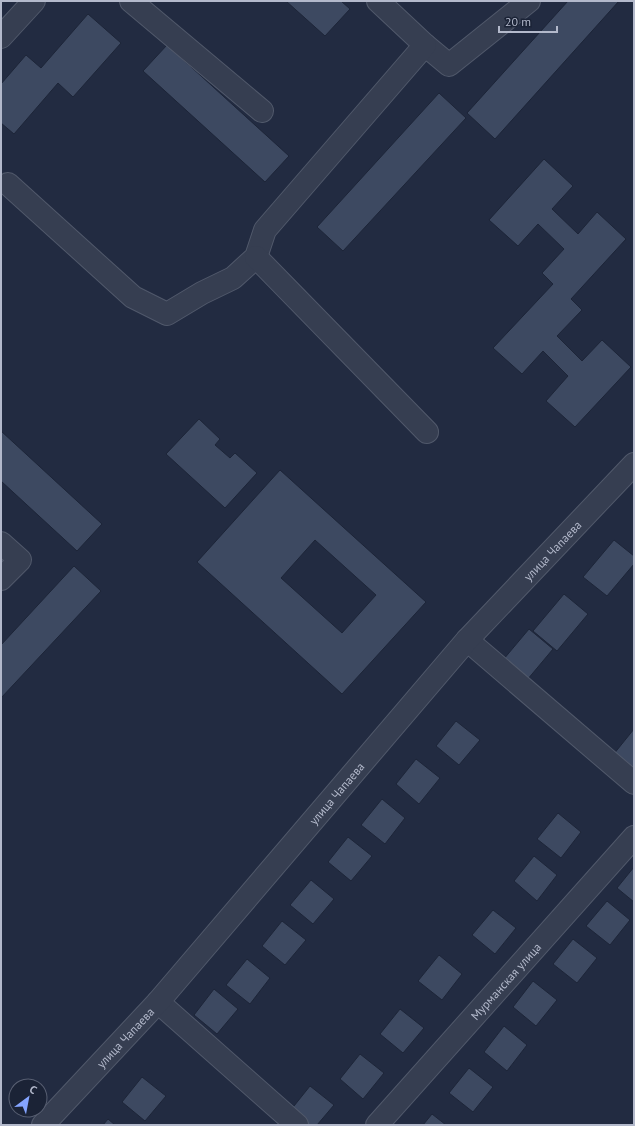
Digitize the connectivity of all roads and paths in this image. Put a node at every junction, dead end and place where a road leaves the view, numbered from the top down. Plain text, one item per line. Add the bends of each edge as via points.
1 (34, 1) edge
2 (131, 1) edge
3 (378, 1) edge
4 (529, 1) edge
5 (1, 37) edge
6 (425, 45) junction
7 (262, 111) dead end
8 (3, 185) edge
9 (256, 257) junction
10 (427, 432) dead end
11 (634, 464) edge
12 (1, 543) edge
13 (1, 579) edge
14 (467, 640) junction
15 (634, 783) edge
16 (634, 837) edge
17 (158, 1002) junction
18 (43, 1125) edge
19 (297, 1125) edge
20 (377, 1125) edge

1 - 5 street
2 - 7 street
3 - 6 street
4 - 6 street via 449,65
6 - 9 street via 265,230
8 - 9 street via 133,297 167,314 233,278
9 - 10 street
11 - 14 street, улица Чапаева
12 - 13 street via 20,560
14 - 15 street
14 - 17 street, улица Чапаева
16 - 20 street, Мурманская улица
17 - 18 street, улица Чапаева
17 - 19 street

